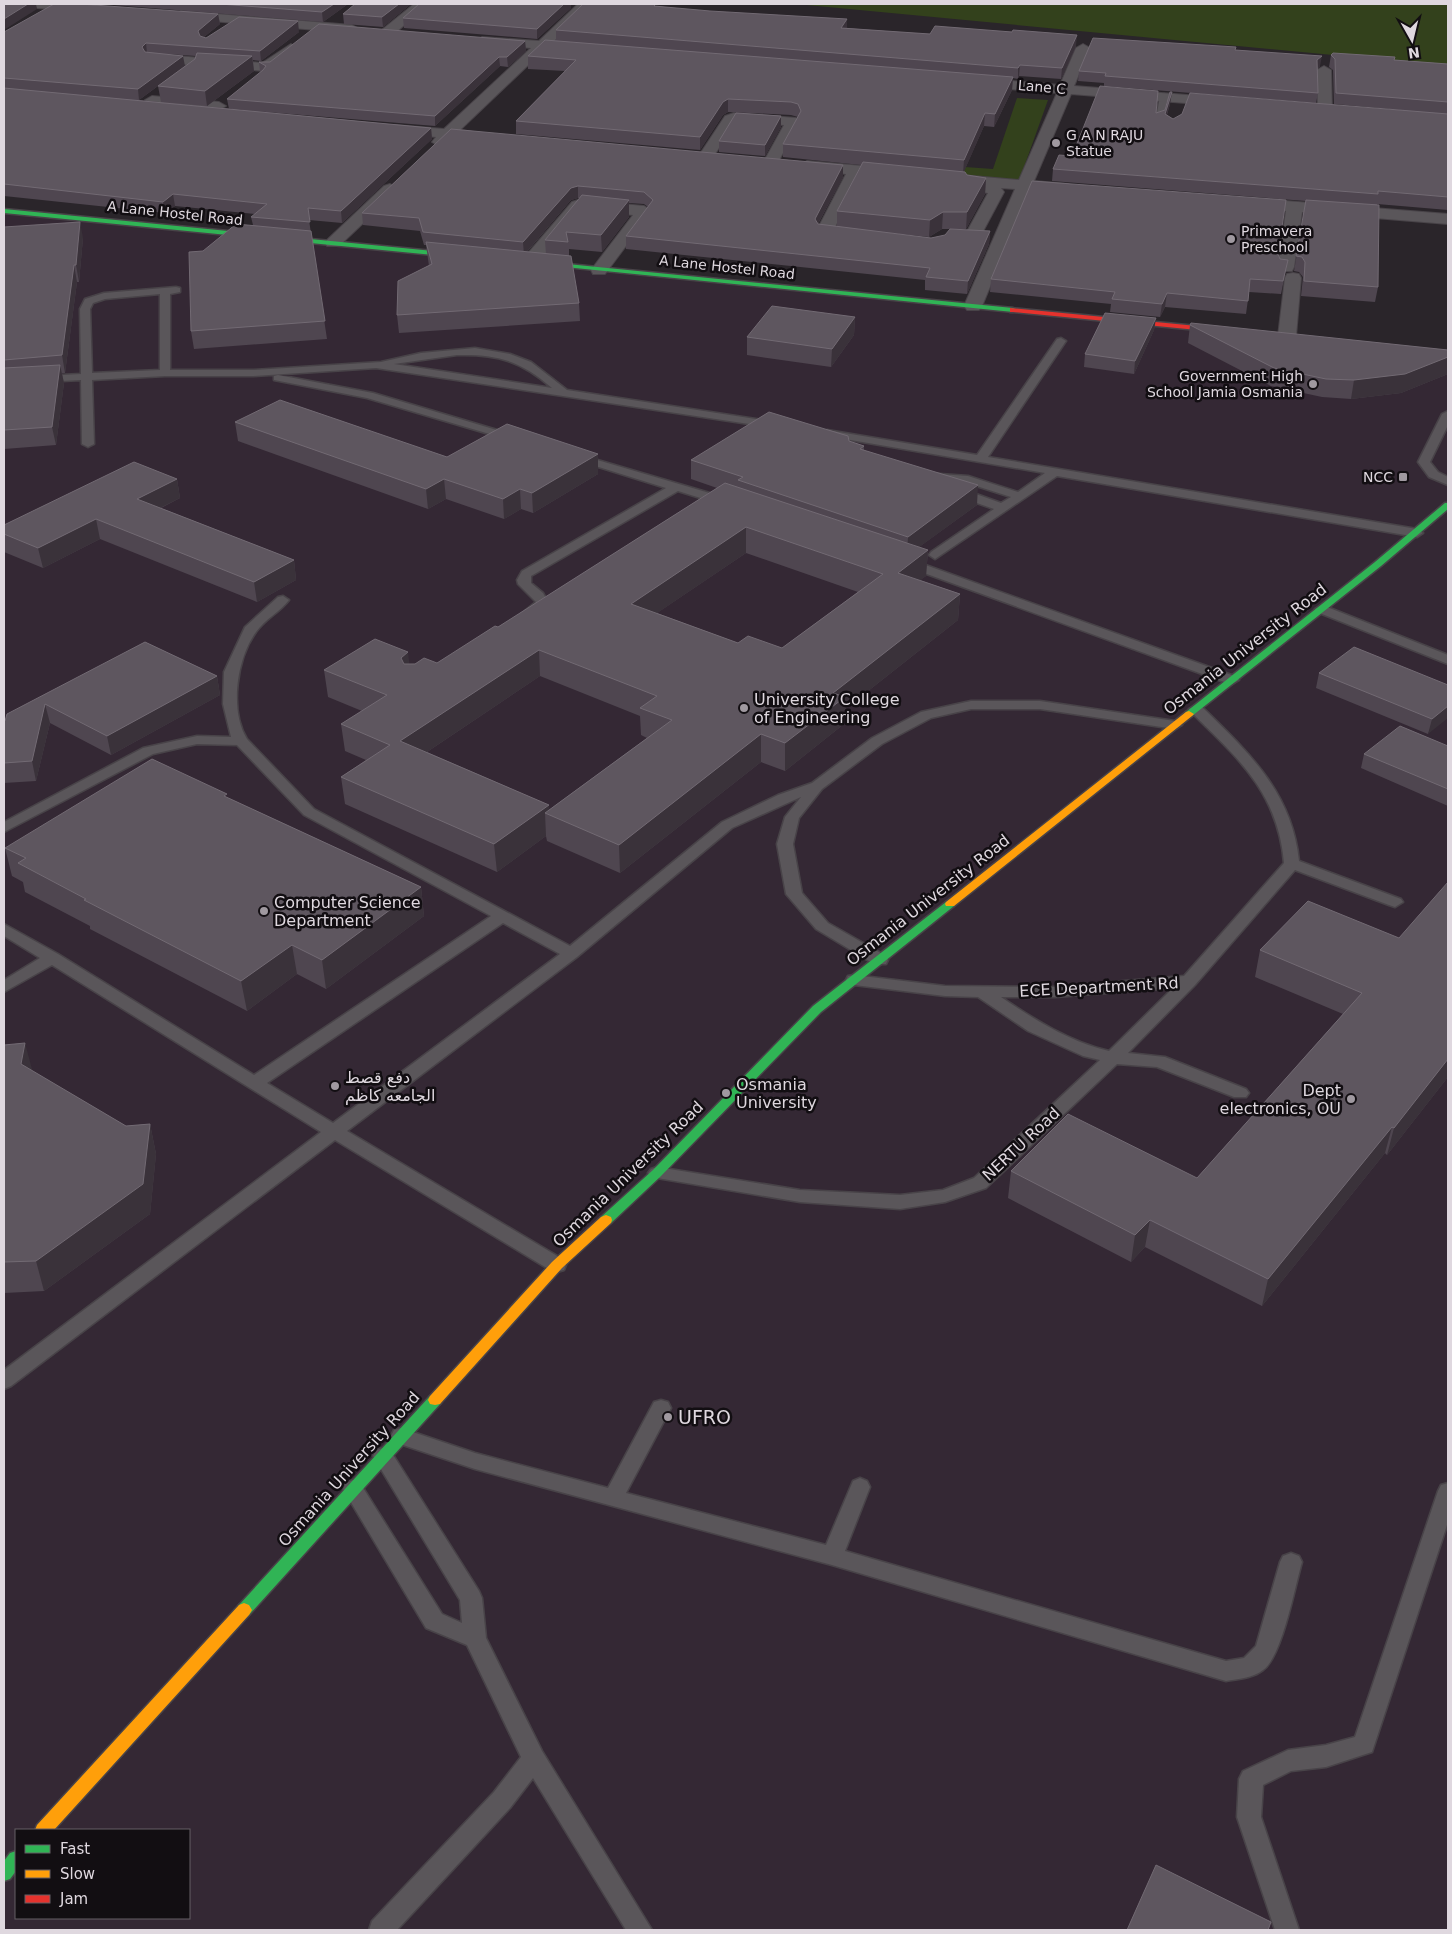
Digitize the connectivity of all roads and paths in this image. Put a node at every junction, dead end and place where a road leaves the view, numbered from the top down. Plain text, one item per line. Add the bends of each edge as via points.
1 (37, 4) edge
2 (220, 4) edge
3 (422, 4) edge
4 (585, 4) edge
5 (59, 5) edge
6 (106, 9) edge
7 (164, 14) edge
8 (346, 14) edge
9 (203, 17) junction
10 (35, 19) edge
11 (318, 29) junction
12 (388, 32) junction
13 (408, 34) edge
14 (475, 39) edge
15 (542, 45) junction
16 (1083, 48) dead end
17 (591, 49) edge
18 (152, 58) edge
19 (1324, 70) dead end
20 (957, 80) edge
21 (167, 88) edge
22 (1065, 89) junction
23 (1164, 97) junction
24 (1239, 103) edge
25 (1306, 108) edge
26 (234, 115) edge
27 (1158, 121) edge
28 (380, 127) edge
29 (448, 133) junction
30 (498, 138) edge
31 (426, 154) edge
32 (724, 158) edge
33 (752, 161) edge
34 (771, 163) junction
35 (855, 173) junction
36 (912, 179) edge
37 (398, 182) edge
38 (1024, 186) junction
39 (1082, 190) edge
40 (1237, 202) edge
41 (1295, 207) junction
42 (4, 211) edge
43 (1448, 218) edge
44 (872, 238) edge
45 (1002, 238) junction
46 (333, 244) junction
47 (480, 258) edge
48 (525, 262) joint
49 (599, 270) junction
50 (973, 306) junction
51 (1238, 332) edge
52 (1287, 336) edge
53 (1060, 341) dead end
54 (376, 365) junction
55 (165, 373) junction
56 (254, 373) junction
57 (87, 376) junction
58 (4, 381) edge
59 (563, 392) junction
60 (1448, 414) edge
61 (787, 427) edge
62 (816, 431) edge
63 (528, 442) edge
64 (88, 444) dead end
65 (566, 453) edge
66 (981, 458) junction
67 (1056, 471) junction
68 (921, 477) joint
69 (1448, 481) edge
70 (678, 486) junction
71 (1020, 496) junction
72 (734, 505) edge
73 (1448, 505) edge
74 (1003, 508) junction
75 (1417, 533) junction
76 (935, 555) dead end
77 (891, 558) edge
78 (283, 600) dead end
79 (1322, 609) junction
80 (513, 624) edge
81 (1448, 660) edge
82 (1232, 680) junction
83 (1196, 709) junction
84 (1175, 725) junction
85 (241, 741) junction
86 (817, 786) junction
87 (4, 828) edge
88 (1292, 864) junction
89 (1395, 902) dead end
90 (502, 916) junction
91 (4, 929) edge
92 (571, 953) junction
93 (52, 958) junction
94 (880, 960) junction
95 (854, 980) junction
96 (1189, 981) junction
97 (4, 987) edge
98 (981, 992) junction
99 (1113, 1058) junction
100 (255, 1083) junction
101 (1240, 1093) dead end
102 (334, 1132) junction
103 (657, 1174) junction
104 (557, 1265) junction
105 (4, 1381) edge
106 (660, 1408) dead end
107 (401, 1436) junction
108 (383, 1456) junction
109 (860, 1487) dead end
110 (353, 1489) junction
111 (1448, 1491) edge
112 (613, 1498) junction
113 (832, 1556) junction
114 (1291, 1562) dead end
115 (475, 1638) junction
116 (534, 1759) junction
117 (44, 1829) edge
118 (15, 1861) edge
119 (4, 1873) edge
120 (381, 1930) edge
121 (640, 1930) edge
122 (1287, 1930) edge

1 - 5 street
2 - 9 street
3 - 12 street
4 - 15 street
5 - 6 street
5 - 10 street
7 - 9 street
8 - 11 street
9 - 11 street via 230,26 269,21
11 - 12 street
11 - 18 street via 265,67
12 - 13 street
14 - 15 street
15 - 17 street
15 - 29 street
16 - 22 street
19 - 25 street via 1330,110
20 - 22 street, Lane C
21 - 26 street via 143,104 219,106
22 - 23 street, Lane C
22 - 38 street
23 - 24 street, Lane C via 1179,104
23 - 27 lane
28 - 29 street
29 - 30 street
29 - 31 street
32 - 34 street via 701,156 730,119 791,121
33 - 34 street
34 - 35 street
35 - 36 street
35 - 44 street via 824,232
37 - 46 street
38 - 39 street
38 - 45 street
38 - 45 street via 936,181 995,191 964,236
40 - 41 street
41 - 43 street
41 - 52 street
42 - 46 main road, A Lane Hostel Road
45 - 50 street
46 - 47 main road, A Lane Hostel Road
48 - 49 main road, A Lane Hostel Road
48 - 49 street via 578,205 644,211
49 - 50 main road, A Lane Hostel Road
50 - 51 main road, A Lane Hostel Road
53 - 66 lane
54 - 56 lane
54 - 59 lane
54 - 59 lane via 440,353 479,351 510,356 528,364
55 - 56 lane
55 - 57 lane
55 - 57 lane via 170,290 104,296 89,301 85,309
56 - 63 lane via 369,396
57 - 58 lane
57 - 64 lane
59 - 61 lane
60 - 69 lane via 1424,462 1427,470
62 - 66 lane
65 - 70 lane
66 - 67 lane
67 - 71 lane
67 - 75 lane
68 - 71 lane via 968,480
68 - 74 lane
70 - 72 lane
70 - 80 lane via 526,574 523,580 525,587 542,602
71 - 74 lane
73 - 75 main road, Osmania University Road
74 - 76 lane
75 - 79 main road, Osmania University Road
77 - 82 lane
78 - 85 lane via 250,630 230,672 230,704 236,733
79 - 81 lane
79 - 82 main road, Osmania University Road
82 - 83 main road, Osmania University Road
83 - 84 main road, Osmania University Road
83 - 88 lane via 1243,755 1266,784 1287,827 1292,844
84 - 86 lane via 1040,705 971,705 926,715 877,741
84 - 94 main road, Osmania University Road
85 - 87 lane via 197,740 148,751
85 - 90 lane via 309,812
86 - 92 lane via 783,798 727,825
86 - 94 lane via 792,817 786,844 794,894 822,926
88 - 89 lane
88 - 96 lane, ECE Department Rd
90 - 92 lane
90 - 100 lane
91 - 93 lane
92 - 102 lane
93 - 97 lane
93 - 100 lane
94 - 95 main road, Osmania University Road
95 - 98 lane, ECE Department Rd
95 - 103 main road, Osmania University Road via 817,1009
96 - 98 lane, ECE Department Rd via 1055,992
96 - 99 lane, NERTU Road
98 - 99 lane via 1034,1027 1089,1052
99 - 101 lane via 1159,1061
99 - 103 lane, NERTU Road via 980,1183 945,1196 900,1202 800,1196
100 - 102 lane
102 - 104 lane
102 - 105 lane
103 - 104 main road, Osmania University Road
104 - 107 main road, Osmania University Road
106 - 112 lane
107 - 108 main road, Osmania University Road
107 - 112 lane via 475,1462
108 - 110 main road, Osmania University Road
108 - 115 lane via 471,1598
109 - 113 lane
110 - 115 lane via 434,1621
110 - 117 main road, Osmania University Road
111 - 122 lane via 1364,1745 1326,1756 1288,1761 1251,1779 1249,1817
112 - 113 lane
113 - 114 lane via 1226,1671 1260,1661 1267,1648
115 - 116 lane
116 - 120 lane via 502,1800
116 - 121 lane
118 - 119 main road

